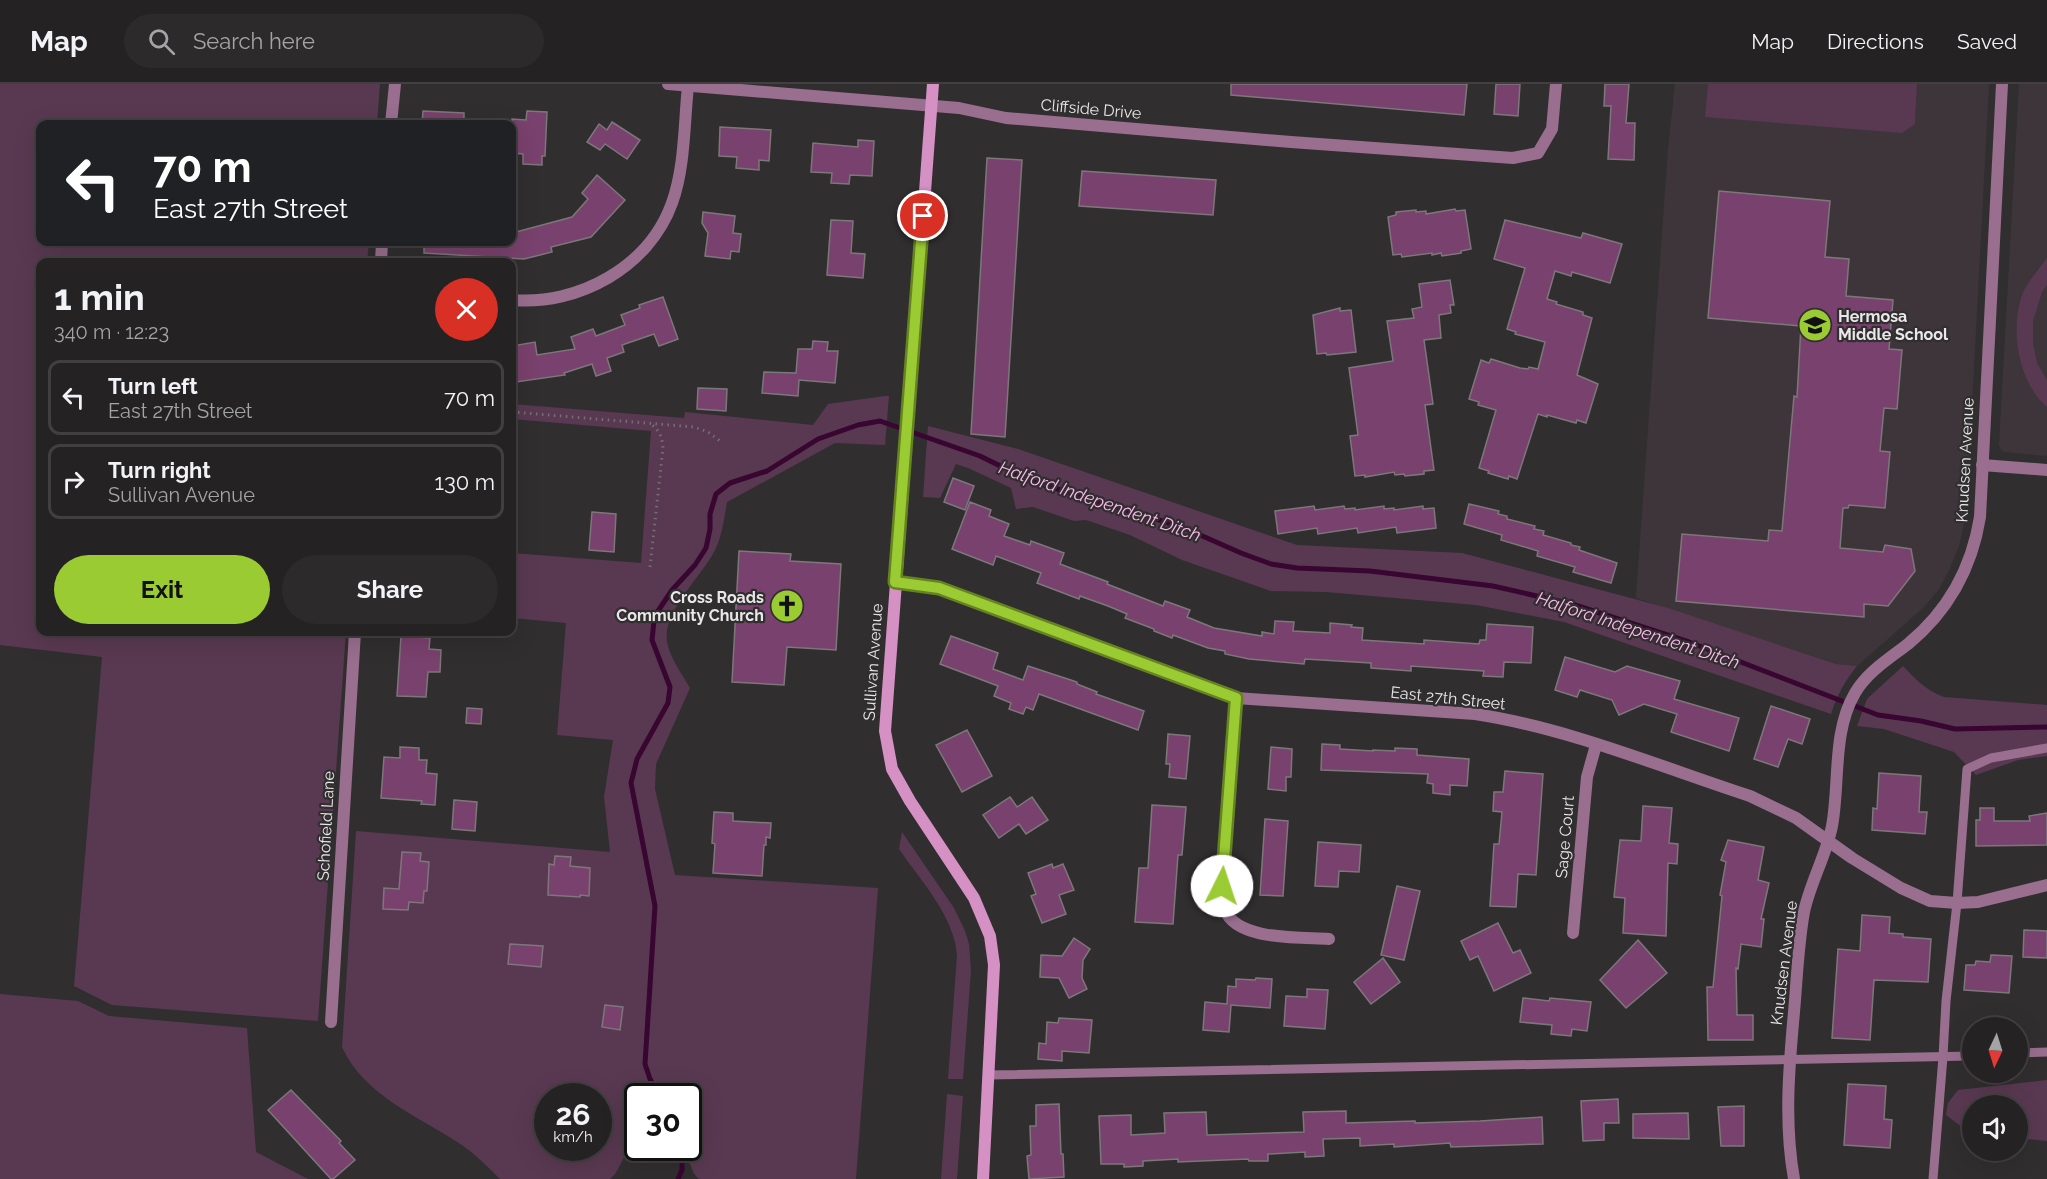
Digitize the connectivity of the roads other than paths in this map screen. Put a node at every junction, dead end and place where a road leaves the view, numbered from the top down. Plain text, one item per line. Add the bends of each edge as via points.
1 (394, 84) edge
2 (668, 84) edge
3 (933, 84) edge
4 (1556, 84) edge
5 (2002, 84) edge
6 (688, 86) junction
7 (931, 106) junction
8 (391, 120) edge
9 (516, 300) edge
10 (1982, 465) junction
11 (2047, 470) edge
12 (895, 582) junction
13 (355, 636) edge
14 (1236, 698) junction
15 (1596, 745) junction
16 (2047, 748) edge
17 (1828, 842) junction
18 (2047, 885) edge
19 (1957, 903) junction
20 (1573, 933) dead end
21 (1329, 939) dead end
22 (331, 1022) dead end
23 (2047, 1052) edge
24 (2028, 1053) edge
25 (1962, 1056) edge
26 (1943, 1057) junction
27 (1790, 1058) junction
28 (988, 1076) junction
29 (983, 1179) edge
30 (1794, 1179) edge
31 (1933, 1179) edge

1 - 8 street
2 - 6 street, Cliffside Drive
3 - 7 main road, Sullivan Avenue
4 - 7 street, Cliffside Drive via 1552,129 1538,153 1513,158 1006,118
5 - 10 street, Knudsen Avenue
6 - 7 street, Cliffside Drive
6 - 9 street via 677,184 672,204 651,241 629,263 597,284 556,297
7 - 12 main road, Sullivan Avenue
10 - 11 street
10 - 17 street, Knudsen Avenue via 1977,536 1951,597 1922,632 1864,680 1850,702 1841,737 1836,802
12 - 14 street, East 27th Street via 939,588
12 - 28 main road, Sullivan Avenue via 885,717 889,759 910,801 974,898 990,936 994,965
13 - 22 street, Schofield Lane
14 - 15 street, East 27th Street via 1475,714
14 - 21 street via 1222,886 1225,911 1240,927 1260,934
15 - 17 street, East 27th Street via 1750,796 1796,818
15 - 20 street, Sage Court via 1587,777
16 - 19 lane via 1991,758 1967,769
17 - 19 street, East 27th Street via 1901,888 1930,901
17 - 27 street, Knudsen Avenue via 1804,912
18 - 19 street, East 27th Street via 1978,902
19 - 26 lane
23 - 24 lane
25 - 26 lane
26 - 27 lane
26 - 31 lane
27 - 28 lane
27 - 30 street, Knudsen Avenue via 1788,1137
28 - 29 main road, Sullivan Avenue

